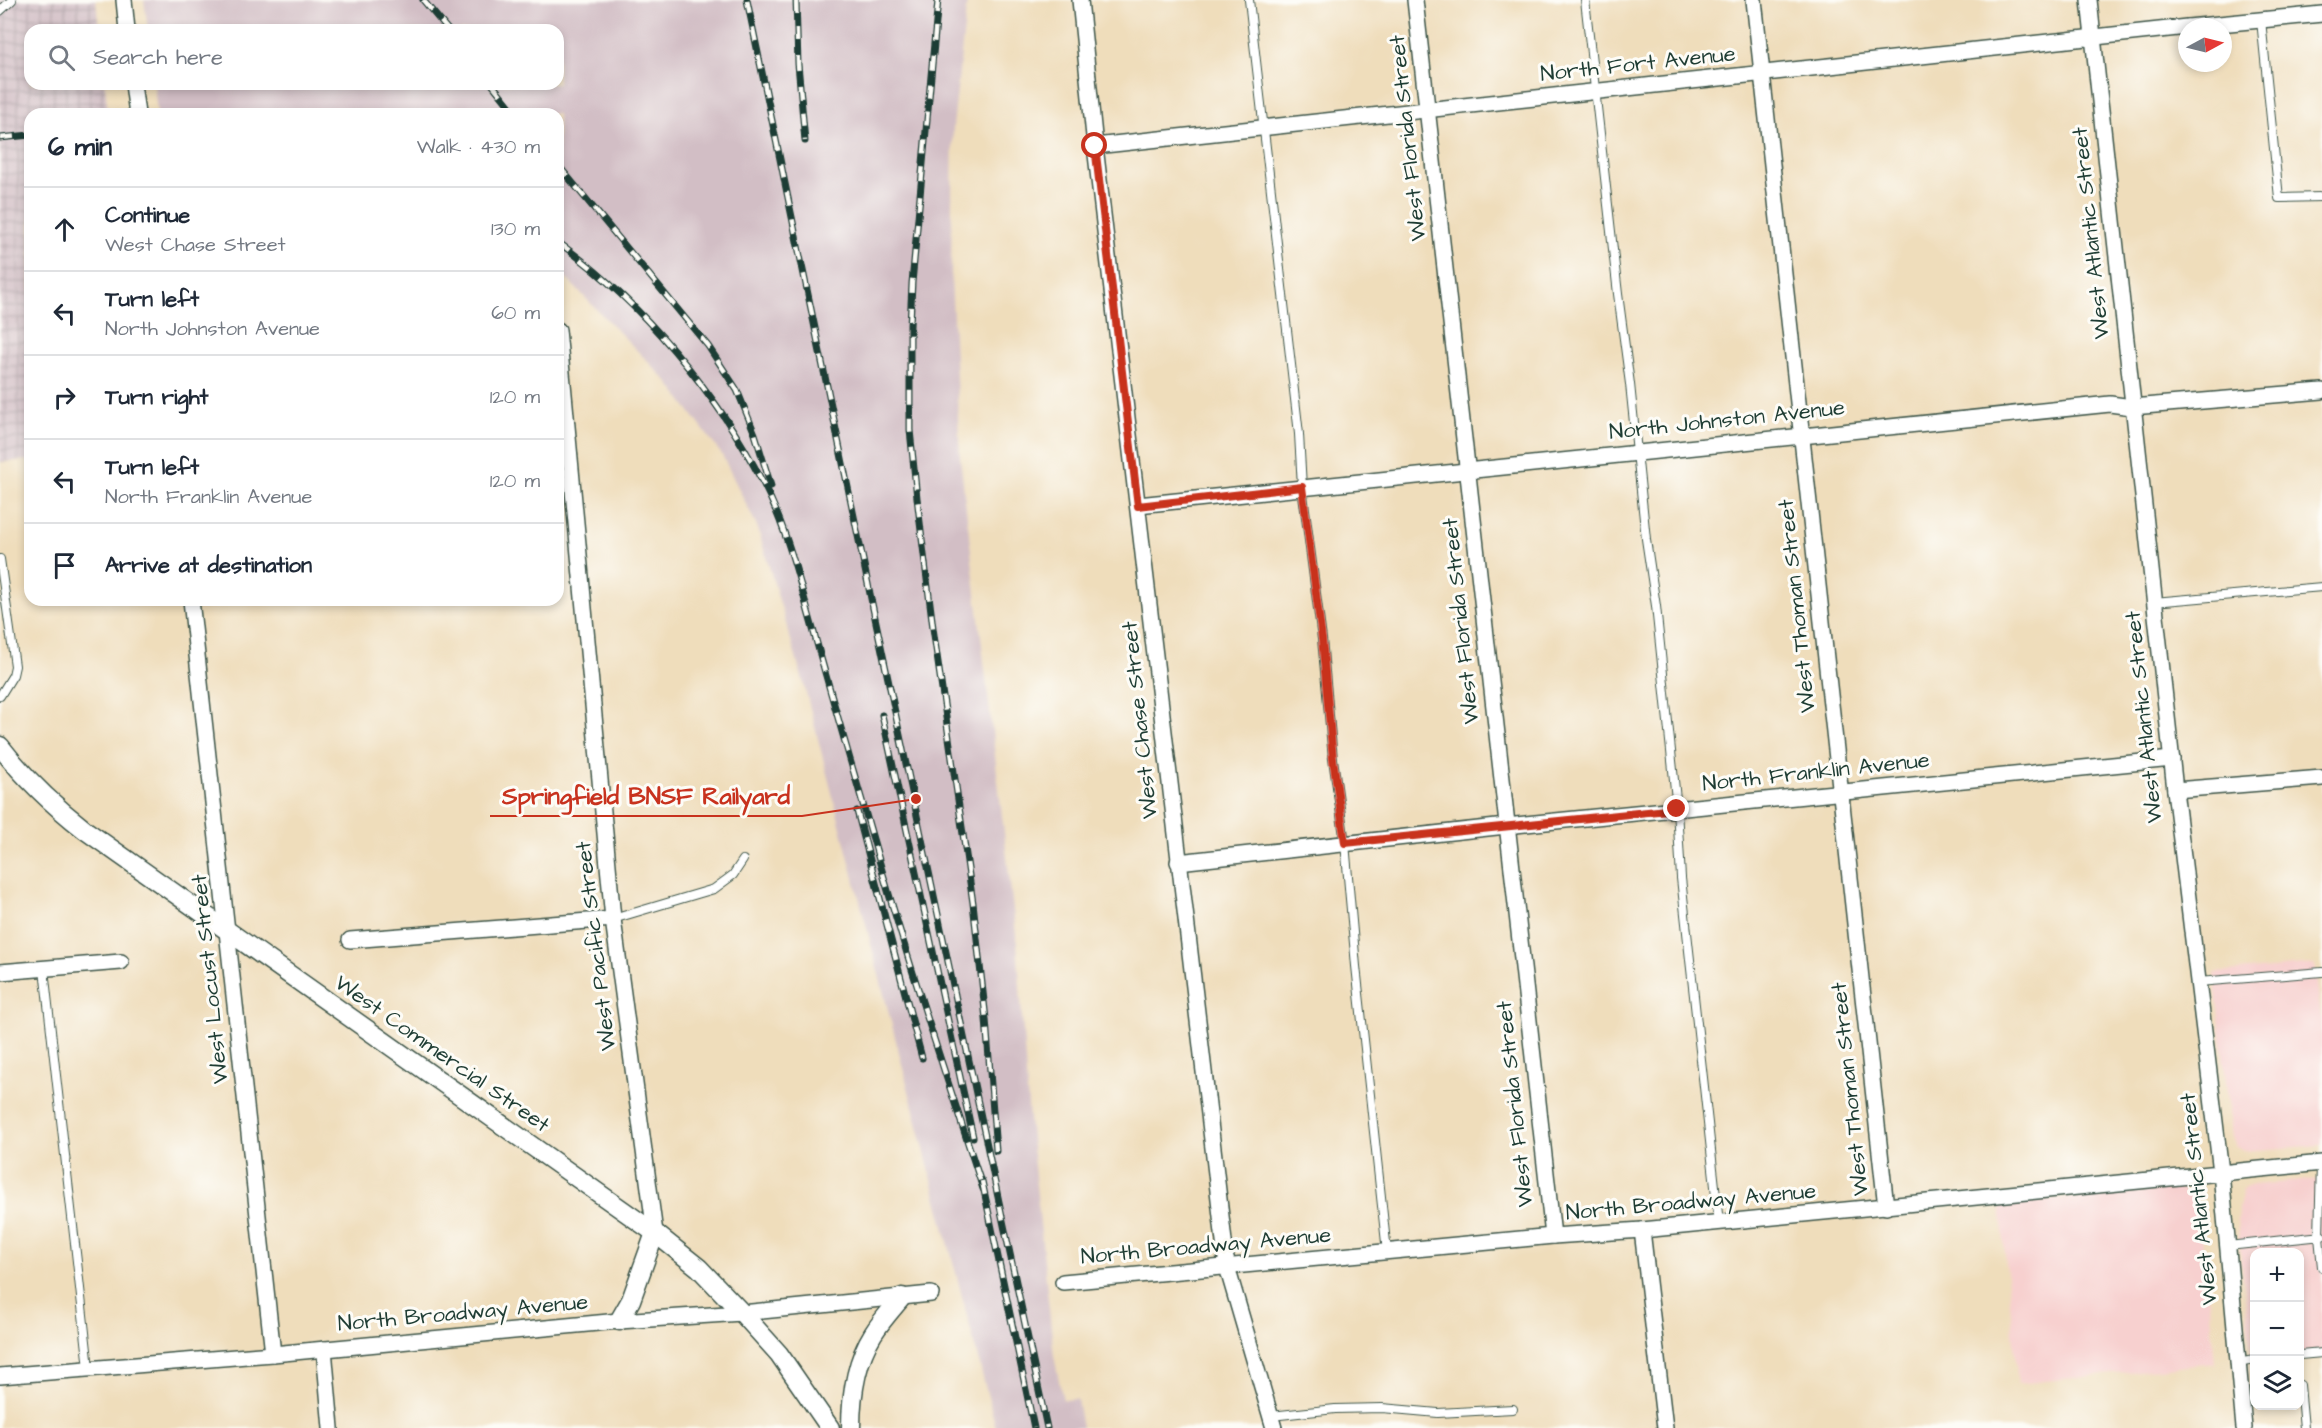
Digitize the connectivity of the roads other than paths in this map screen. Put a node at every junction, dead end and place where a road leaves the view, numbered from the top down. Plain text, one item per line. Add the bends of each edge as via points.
1 (12, 0) edge
2 (124, 0) edge
3 (1080, 0) edge
4 (1249, 0) edge
5 (1415, 0) edge
6 (1585, 0) edge
7 (1754, 0) edge
8 (2089, 0) edge
9 (0, 11) edge
10 (2322, 14) edge
11 (2261, 20) junction
12 (2232, 23) edge
13 (126, 24) edge
14 (2178, 28) edge
15 (2093, 37) junction
16 (1763, 73) junction
17 (134, 90) edge
18 (1595, 92) junction
19 (136, 108) edge
20 (1428, 110) junction
21 (1263, 128) junction
22 (1095, 146) junction
23 (2322, 197) edge
24 (2322, 391) edge
25 (564, 394) edge
26 (2132, 407) junction
27 (1801, 434) junction
28 (1638, 451) junction
29 (1467, 469) junction
30 (1302, 487) junction
31 (1138, 506) junction
32 (0, 559) edge
33 (2322, 587) edge
34 (2154, 602) junction
35 (192, 606) edge
36 (0, 696) edge
37 (0, 746) edge
38 (2172, 759) junction
39 (2322, 778) edge
40 (2175, 790) junction
41 (1840, 792) junction
42 (1677, 809) junction
43 (1506, 826) junction
44 (1345, 843) junction
45 (743, 860) dead end
46 (1178, 862) junction
47 (613, 919) junction
48 (228, 932) junction
49 (350, 940) dead end
50 (121, 962) dead end
51 (44, 969) junction
52 (0, 972) edge
53 (2322, 972) edge
54 (2198, 982) junction
55 (2321, 1163) edge
56 (2221, 1172) junction
57 (1886, 1207) junction
58 (1719, 1223) junction
59 (1642, 1230) junction
60 (655, 1233) junction
61 (1553, 1236) junction
62 (2321, 1236) edge
63 (2228, 1246) junction
64 (1387, 1252) junction
65 (2322, 1266) edge
66 (1227, 1267) junction
67 (1063, 1282) dead end
68 (931, 1294) dead end
69 (902, 1297) junction
70 (742, 1313) junction
71 (619, 1321) junction
72 (324, 1348) junction
73 (273, 1353) junction
74 (2322, 1353) edge
75 (2304, 1355) edge
76 (2250, 1361) edge
77 (2238, 1363) junction
78 (89, 1368) junction
79 (0, 1376) edge
80 (1513, 1409) dead end
81 (2302, 1410) edge
82 (1272, 1422) edge
83 (331, 1428) edge
84 (830, 1428) edge
85 (851, 1428) edge
86 (1665, 1428) edge
87 (2244, 1428) edge
88 (2304, 1428) edge

1 - 9 lane
2 - 13 street
3 - 22 street, West Chase Street
4 - 21 lane
5 - 20 street, West Florida Street
6 - 18 lane
7 - 16 street, West Thoman Street
8 - 15 street, West Atlantic Street
10 - 11 street, North Fort Avenue
11 - 12 street, North Fort Avenue
11 - 23 lane via 2279,198
14 - 15 street, North Fort Avenue
15 - 16 street, North Fort Avenue
15 - 26 street, West Atlantic Street
16 - 18 street, North Fort Avenue
16 - 27 street, West Thoman Street
17 - 19 street
18 - 20 street, North Fort Avenue
18 - 28 lane
20 - 21 street, North Fort Avenue
20 - 29 street, West Florida Street
21 - 22 street, North Fort Avenue
21 - 30 lane
22 - 31 street, West Chase Street
24 - 26 street, North Johnston Avenue
25 - 47 street, West Pacific Street
26 - 27 street, North Johnston Avenue via 2110,404
26 - 34 street, West Atlantic Street
27 - 28 street, North Johnston Avenue
27 - 41 street, West Thoman Street
28 - 29 street, North Johnston Avenue
28 - 42 lane
29 - 30 street, North Johnston Avenue
29 - 43 street, West Florida Street
30 - 31 street, North Johnston Avenue
30 - 44 lane
31 - 46 street, West Chase Street
32 - 36 lane via 15,666
33 - 34 lane
34 - 38 street, West Atlantic Street
35 - 48 street, West Locust Street
37 - 48 street, West Commercial Street via 46,799
38 - 40 street, West Atlantic Street
38 - 41 street, North Franklin Avenue
39 - 40 street
40 - 54 street, West Atlantic Street
41 - 42 street, North Franklin Avenue
41 - 57 street, West Thoman Street
42 - 43 street, North Franklin Avenue
42 - 58 lane
43 - 44 street, North Franklin Avenue
43 - 61 street, West Florida Street
44 - 46 street, North Franklin Avenue
44 - 64 lane
45 - 47 lane via 733,875 714,889
46 - 66 street, West Chase Street
47 - 49 street
47 - 60 street, West Pacific Street
48 - 60 street, West Commercial Street
48 - 73 street, West Locust Street
50 - 51 street
51 - 52 street
51 - 78 lane
53 - 54 lane
54 - 56 street, West Atlantic Street
55 - 56 street, North Broadway Avenue
55 - 62 lane
56 - 57 street, North Broadway Avenue
56 - 63 street, West Atlantic Street
57 - 58 street, North Broadway Avenue
58 - 59 street, North Broadway Avenue
59 - 61 street, North Broadway Avenue
59 - 86 street
60 - 70 street, West Commercial Street via 699,1268
60 - 71 street via 631,1300
61 - 64 street, North Broadway Avenue
62 - 63 lane
62 - 65 lane
63 - 77 street, West Atlantic Street
64 - 66 street, North Broadway Avenue
66 - 67 street, North Broadway Avenue
66 - 82 street, West Chase Street
68 - 69 street, North Broadway Avenue
69 - 70 street, North Broadway Avenue
69 - 85 street via 872,1334 857,1372
70 - 71 street, North Broadway Avenue
70 - 84 street, West Commercial Street via 779,1354
71 - 72 street, North Broadway Avenue
72 - 73 street, North Broadway Avenue
72 - 83 street
73 - 78 street, North Broadway Avenue
74 - 75 lane
76 - 77 lane
77 - 87 street, West Atlantic Street
78 - 79 street, North Broadway Avenue
80 - 82 lane via 1438,1413 1382,1408 1335,1410
81 - 88 lane

